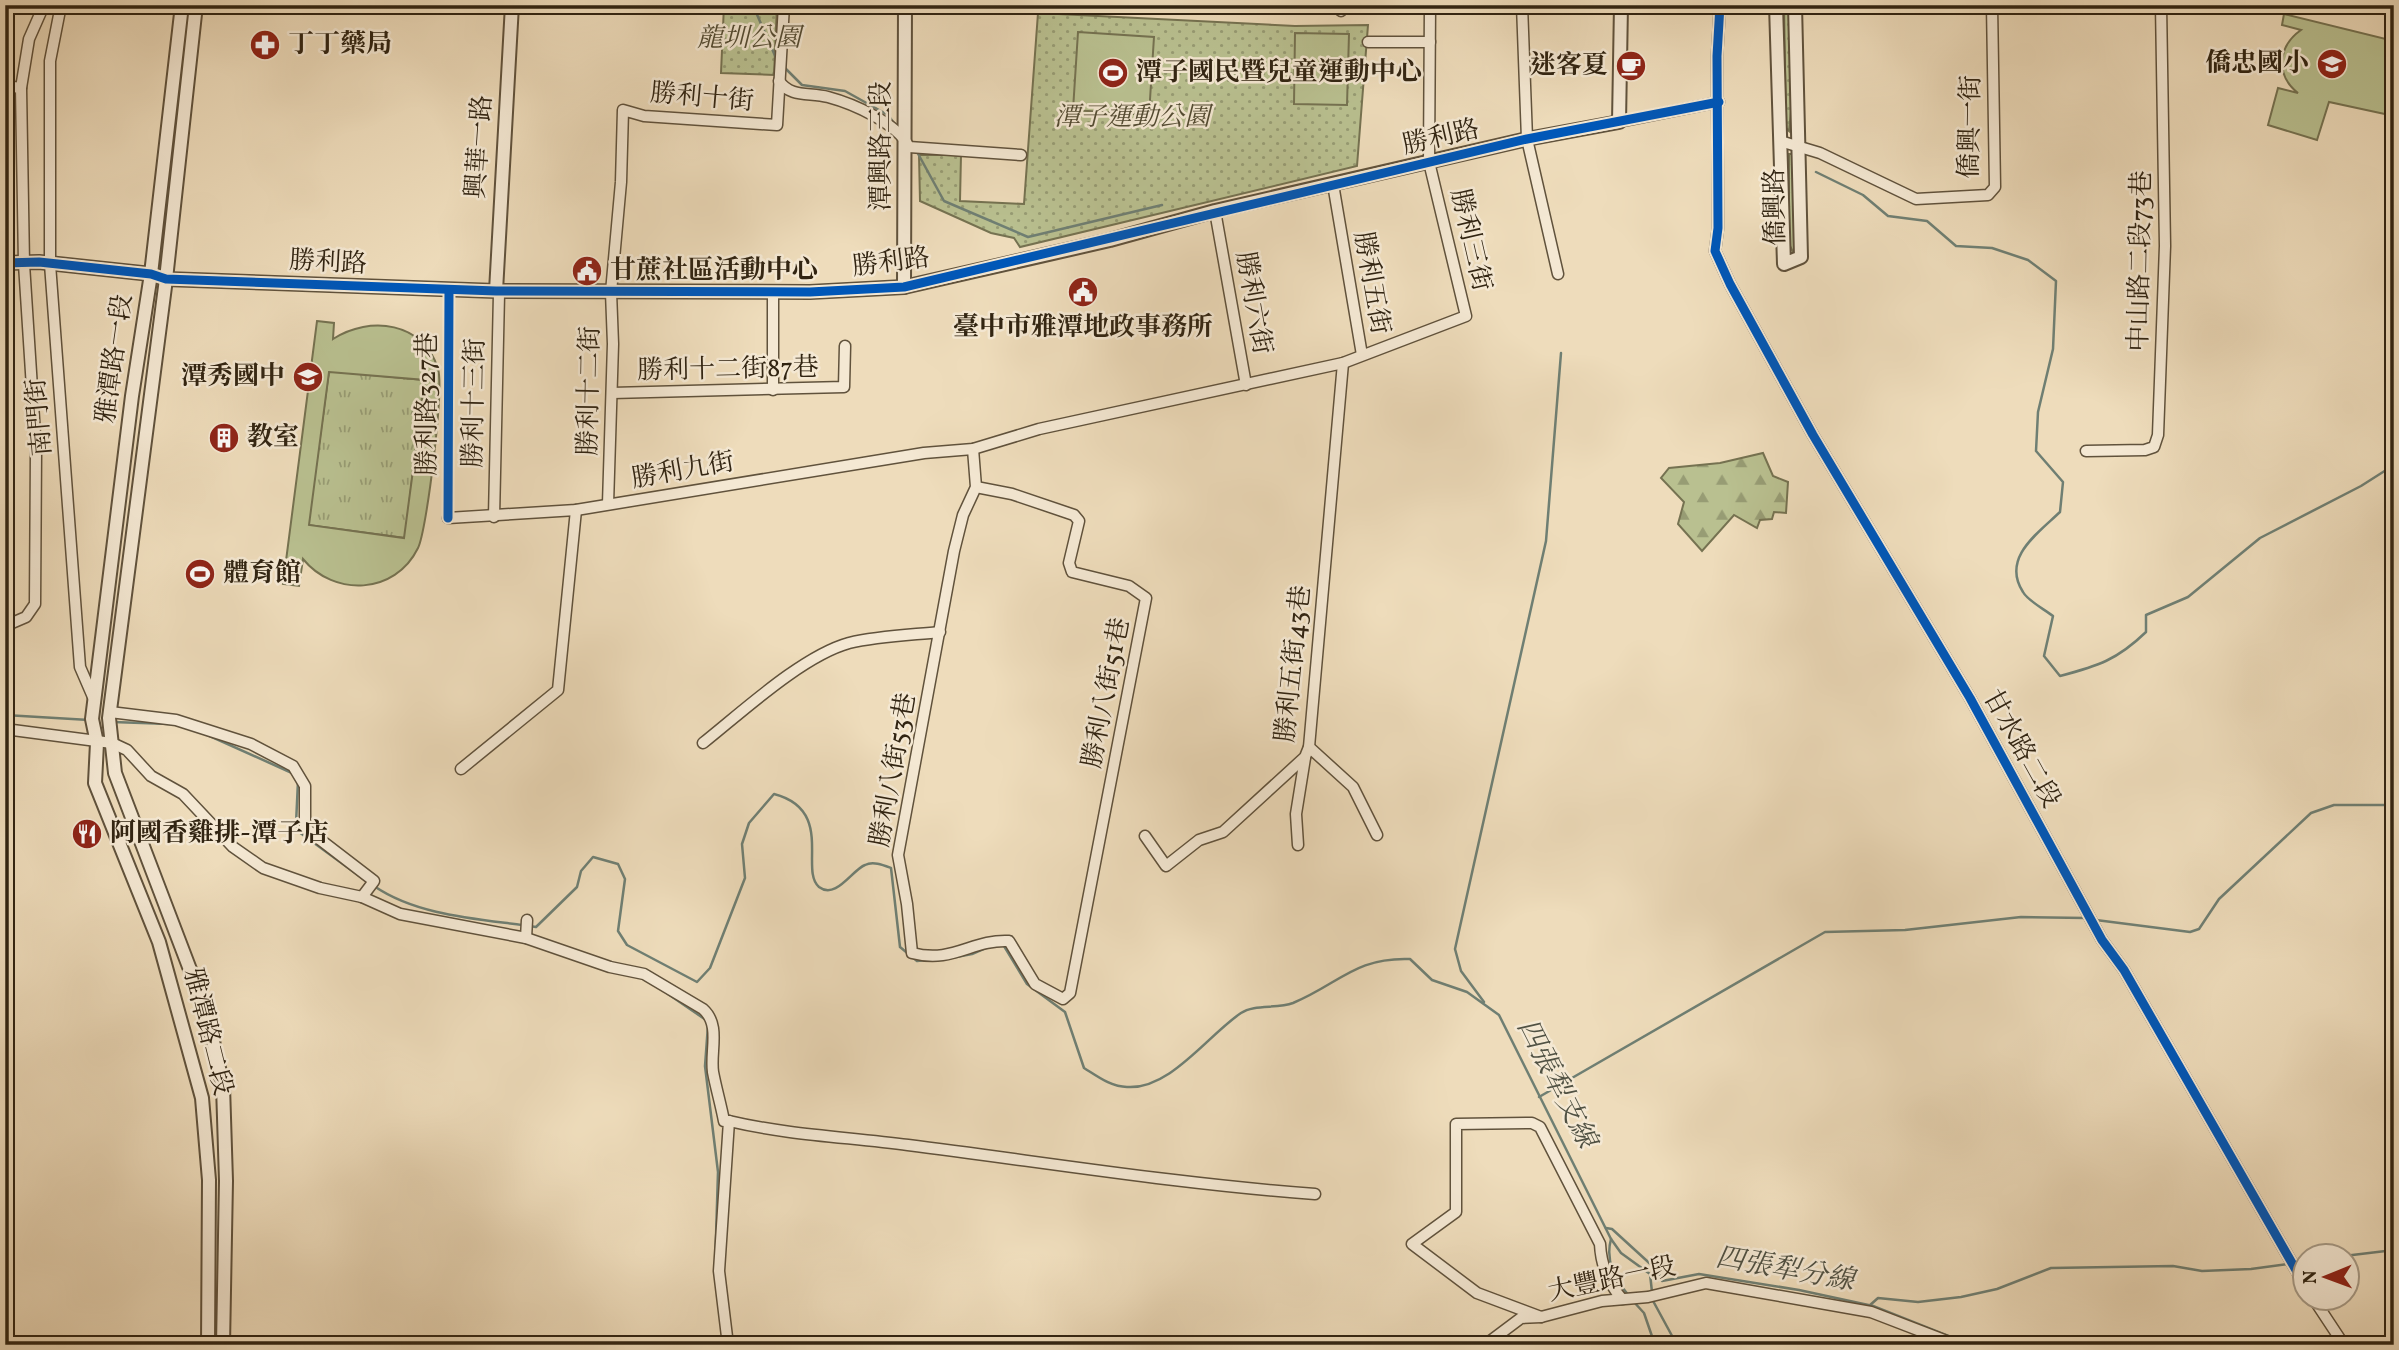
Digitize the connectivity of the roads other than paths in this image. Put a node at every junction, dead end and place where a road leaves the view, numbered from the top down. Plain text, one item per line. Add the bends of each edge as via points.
1 (44, 5) edge
2 (61, 5) edge
3 (182, 5) edge
4 (196, 5) edge
5 (512, 5) edge
6 (784, 5) edge
7 (905, 5) edge
8 (1430, 5) edge
9 (1522, 5) edge
10 (1621, 5) edge
11 (1720, 5) edge
12 (1776, 5) edge
13 (1795, 5) edge
14 (1992, 5) edge
15 (2161, 5) edge
16 (1368, 42) dead end
17 (1430, 42) junction
18 (779, 81) junction
19 (5, 86) edge
20 (20, 88) junction
21 (1719, 102) junction
22 (623, 110) joint
23 (1619, 122) junction
24 (906, 138) junction
25 (1527, 139) junction
26 (1780, 141) junction
27 (1798, 144) junction
28 (1021, 155) dead end
29 (1429, 162) junction
30 (1333, 184) junction
31 (1216, 211) junction
32 (5, 263) edge
33 (24, 264) junction
34 (50, 264) junction
35 (151, 274) junction
36 (1558, 274) dead end
37 (166, 279) junction
38 (904, 287) junction
39 (496, 291) junction
40 (773, 291) junction
41 (611, 292) junction
42 (845, 345) dead end
43 (1362, 355) junction
44 (1343, 363) junction
45 (1246, 385) junction
46 (773, 390) junction
47 (612, 393) junction
48 (1039, 429) joint
49 (972, 449) junction
50 (2086, 452) dead end
51 (976, 487) junction
52 (608, 504) junction
53 (576, 510) junction
54 (494, 517) junction
55 (448, 518) dead end
56 (5, 626) edge
57 (940, 632) junction
58 (93, 697) junction
59 (92, 719) joint
60 (110, 720) junction
61 (5, 729) edge
62 (96, 738) junction
63 (112, 743) junction
64 (704, 743) dead end
65 (1307, 752) junction
66 (461, 769) dead end
67 (1377, 835) dead end
68 (1145, 836) dead end
69 (1298, 845) dead end
70 (362, 897) junction
71 (527, 920) dead end
72 (526, 938) junction
73 (1070, 993) joint
74 (729, 1121) junction
75 (1315, 1194) dead end
76 (2290, 1262) edge
77 (1622, 1299) junction
78 (2323, 1312) edge
79 (1541, 1317) junction
80 (208, 1345) edge
81 (223, 1345) edge
82 (728, 1345) edge
83 (1485, 1345) edge
84 (1957, 1345) edge
85 (2344, 1345) edge

1 - 20 street via 29,39
2 - 34 street, 南門街 via 50,61
3 - 35 street, 雅潭路一段
4 - 37 street, 雅潭路一段
5 - 39 street, 興華一路
6 - 18 street
7 - 24 street, 潭興路三段
8 - 17 street, 勝利三街
9 - 25 street
10 - 23 street
11 - 21 street
12 - 26 street, 僑興路
13 - 27 street, 僑興路
14 - 27 street, 僑興一街 via 1995,187 1988,195 1913,198
15 - 50 street, 中山路二段73巷 via 2165,246 2158,435 2154,447 2145,450
16 - 17 street
17 - 29 street, 勝利三街
18 - 22 street, 勝利十街 via 777,125 644,116
18 - 24 street via 793,93 848,104
19 - 20 street
20 - 33 street
21 - 23 street, 勝利路
21 - 76 street, 甘水路二段 via 1715,251 1730,284
22 - 41 street, 勝利十二街
23 - 25 street, 勝利路
24 - 28 street via 921,148
24 - 38 street, 潭興路三段
25 - 29 street, 勝利路
25 - 36 street
26 - 27 street, 僑興一街
26 - 27 street, 僑興路 via 1784,264 1801,257
29 - 30 street, 勝利路
29 - 43 street, 勝利三街 via 1466,316
30 - 31 street, 勝利路
30 - 43 street, 勝利五街
31 - 38 street, 勝利路
31 - 45 street, 勝利六街
32 - 33 street, 勝利路
33 - 34 street, 勝利路
33 - 56 street via 36,450 35,604 26,617
34 - 35 street, 勝利路
34 - 58 street, 南門街 via 80,667
35 - 37 street, 勝利路
35 - 58 street, 雅潭路一段
37 - 39 street, 勝利路
37 - 60 street, 雅潭路一段
38 - 40 street, 勝利路
39 - 41 street, 勝利路
39 - 54 street, 勝利十三街
40 - 41 street, 勝利路
40 - 46 street
41 - 47 street, 勝利十二街
42 - 46 street, 勝利十二街87巷 via 844,387
43 - 44 street, 勝利五街
44 - 45 street, 勝利五街
44 - 65 street, 勝利五街43巷
45 - 48 street, 勝利六街
46 - 47 street, 勝利十二街87巷
47 - 52 street, 勝利十二街
48 - 49 street, 勝利九街
49 - 51 street
49 - 52 street, 勝利九街
51 - 57 street, 勝利八街53巷 via 962,515
51 - 73 street, 勝利八街51巷 via 1074,515 1079,521 1069,563 1072,572 1129,586 1146,598
52 - 53 street, 勝利九街
53 - 54 street, 勝利九街
53 - 66 street via 558,690
54 - 55 street, 勝利九街
57 - 64 street via 847,644 827,653 766,692
57 - 73 street, 勝利八街53巷 via 898,855 912,953 929,958 961,953 991,940 1009,941 1035,984 1063,999
58 - 59 street, 雅潭路一段
59 - 62 street, 雅潭路二段
60 - 63 street, 雅潭路一段
60 - 70 street via 176,720 251,744 293,766 304,786 305,828 373,881
61 - 62 street
62 - 63 street
62 - 80 street, 雅潭路二段 via 95,783 159,942 202,1098 209,1180
63 - 70 street via 127,750 151,776 183,794 246,859 320,888
63 - 81 street, 雅潭路二段 via 115,773 207,1014 223,1086
65 - 67 street via 1353,787
65 - 68 street, 勝利五街43巷 via 1223,832 1199,840 1166,866
65 - 69 street via 1296,814
70 - 72 street via 400,914
71 - 72 street
72 - 74 street via 644,974 710,1016 713,1069 724,1121
74 - 75 street via 774,1131 1227,1188
74 - 82 street via 719,1271
77 - 79 street, 大豐路一段
77 - 79 street via 1610,1285 1600,1244 1540,1127 1456,1124 1455,1212 1412,1244 1476,1293
77 - 84 street, 大豐路一段 via 1694,1284 1719,1284 1871,1312
78 - 85 street
79 - 83 street, 大豐路一段 via 1521,1318

